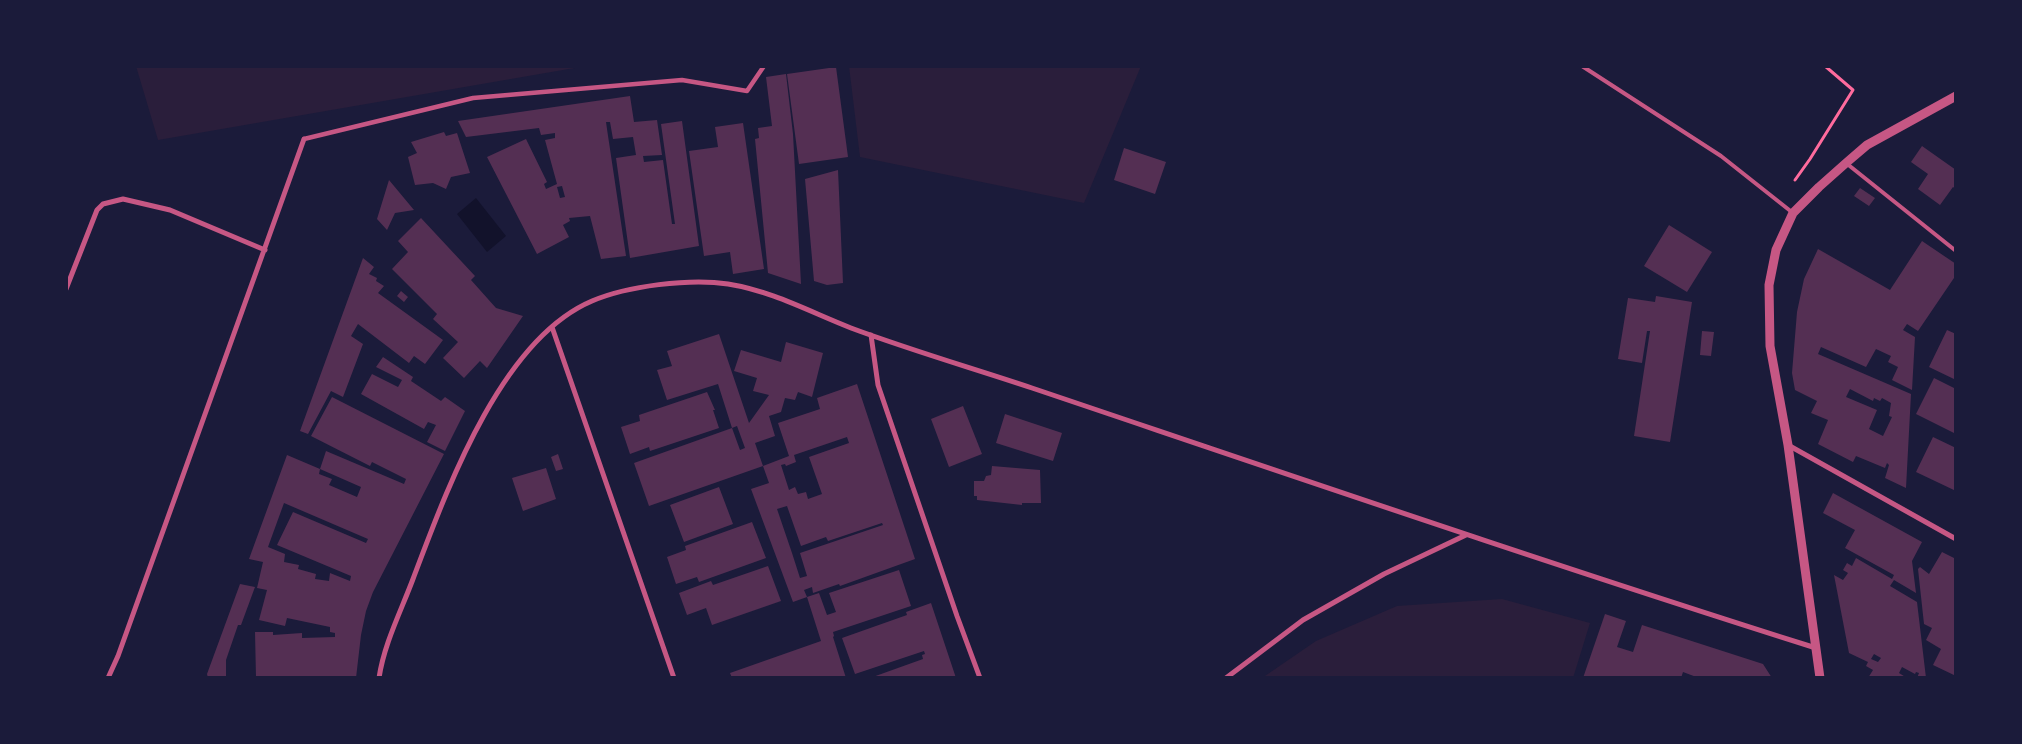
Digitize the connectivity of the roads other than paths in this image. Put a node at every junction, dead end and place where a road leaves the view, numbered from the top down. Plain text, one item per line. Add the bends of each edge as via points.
1 (764, 66) edge
2 (1582, 66) edge
3 (1956, 96) edge
4 (304, 139) joint
5 (1846, 163) junction
6 (1793, 213) junction
7 (265, 250) junction
8 (1956, 251) edge
9 (66, 289) edge
10 (552, 327) junction
11 (871, 335) junction
12 (1788, 444) junction
13 (1467, 535) junction
14 (1956, 539) edge
15 (1818, 648) junction
16 (108, 678) edge
17 (379, 678) edge
18 (674, 678) edge
19 (980, 678) edge
20 (1226, 678) edge
21 (1820, 678) edge

1 - 4 street via 747,91 682,80 473,98
2 - 6 lane via 1721,156
3 - 5 street via 1867,145
4 - 7 street
5 - 6 street
5 - 8 lane
6 - 12 street via 1776,250 1769,285 1770,346
7 - 9 street via 170,210 123,199 104,204 97,210
7 - 16 street
10 - 11 street via 572,311 594,300 628,290 690,282 726,283 769,293
10 - 17 street via 503,384 475,432 448,487 387,646
10 - 18 street
11 - 13 street
11 - 19 street via 878,385
12 - 14 street
12 - 15 street
13 - 15 street
13 - 20 street via 1384,574 1303,620
15 - 21 street

